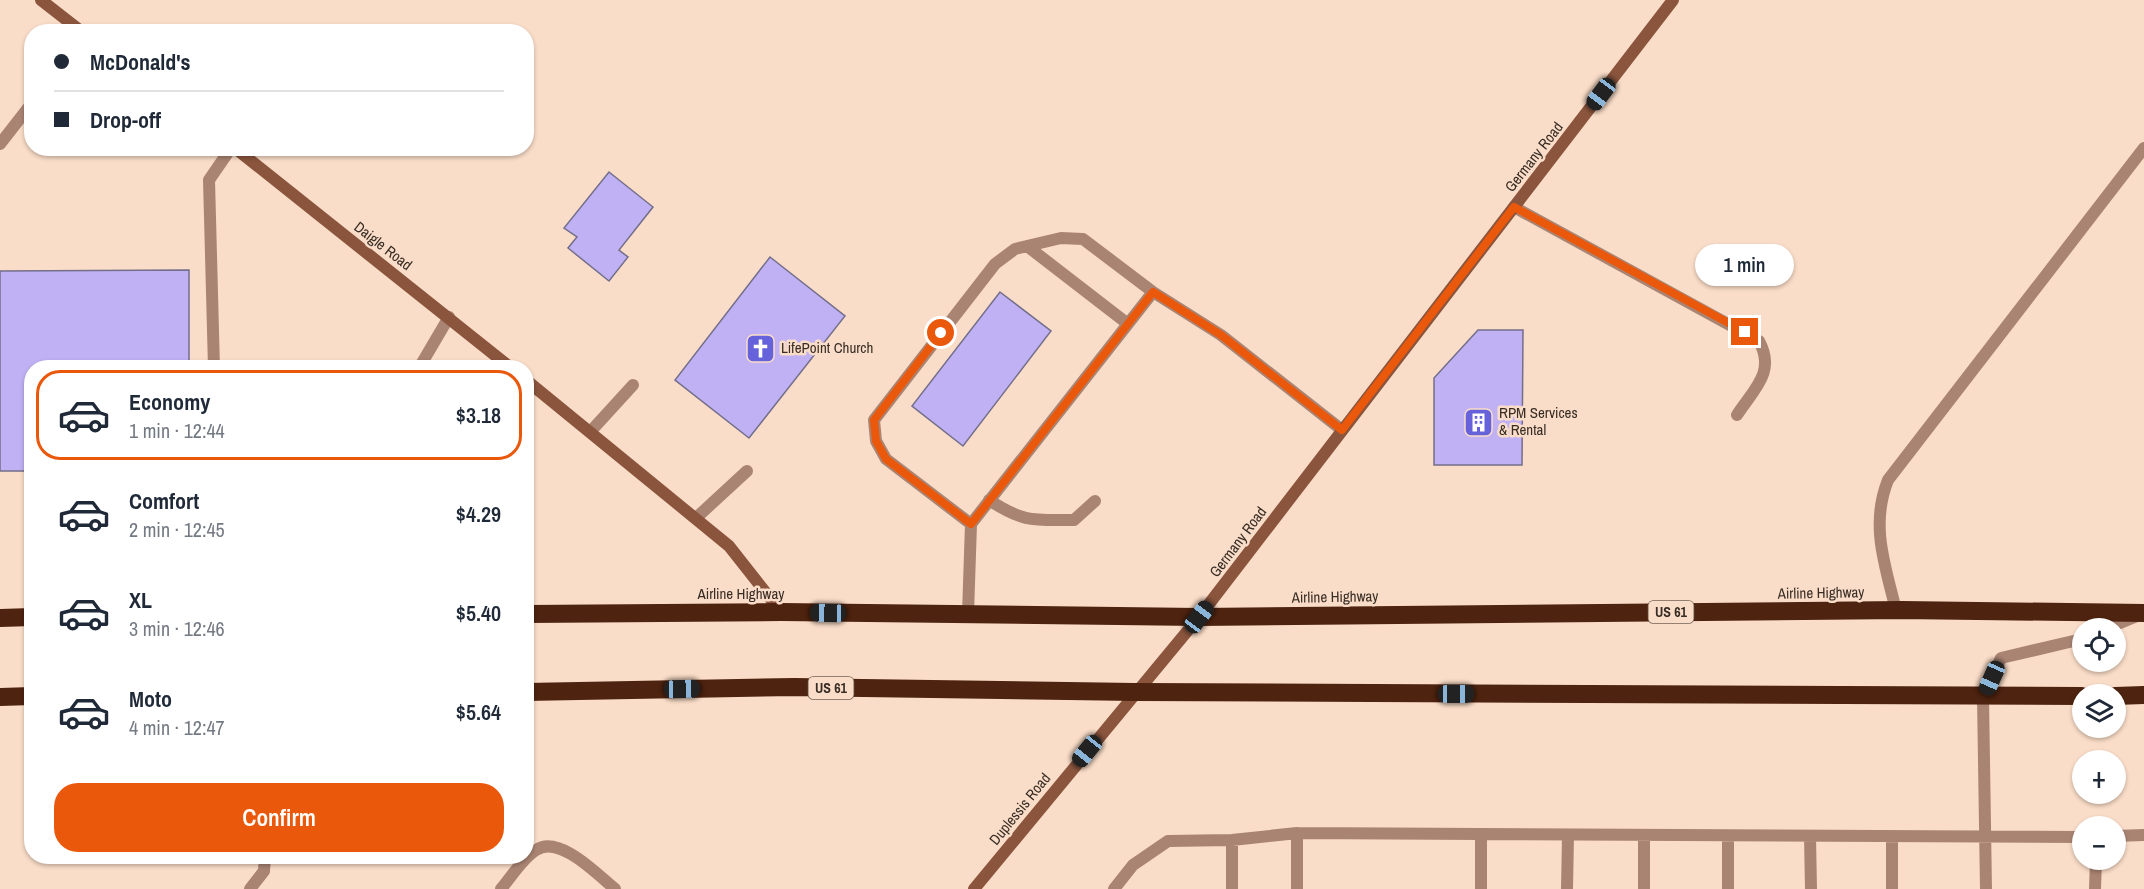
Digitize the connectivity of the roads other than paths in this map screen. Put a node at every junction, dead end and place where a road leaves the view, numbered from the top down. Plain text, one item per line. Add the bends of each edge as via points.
1 (41, 0) edge
2 (1673, 0) edge
3 (72, 24) edge
4 (24, 113) edge
5 (0, 144) edge
6 (2144, 148) edge
7 (227, 156) edge
8 (243, 156) edge
9 (1514, 207) junction
10 (1027, 246) junction
11 (1153, 292) junction
12 (449, 317) junction
13 (1128, 324) junction
14 (214, 360) edge
15 (424, 360) edge
16 (501, 360) edge
17 (633, 385) dead end
18 (534, 386) edge
19 (1737, 415) dead end
20 (1342, 430) junction
21 (591, 432) junction
22 (747, 471) dead end
23 (989, 500) junction
24 (1095, 501) dead end
25 (696, 518) junction
26 (971, 524) junction
27 (1896, 610) junction
28 (781, 612) junction
29 (2144, 613) edge
30 (534, 614) edge
31 (968, 614) junction
32 (24, 617) edge
33 (1199, 617) junction
34 (0, 618) edge
35 (2126, 620) edge
36 (2072, 641) edge
37 (534, 692) edge
38 (1134, 692) junction
39 (2144, 695) edge
40 (24, 696) edge
41 (2072, 696) edge
42 (2126, 696) edge
43 (0, 697) edge
44 (1983, 697) junction
45 (1297, 833) junction
46 (1481, 834) junction
47 (1568, 835) junction
48 (1644, 835) junction
49 (2144, 835) edge
50 (1728, 836) junction
51 (1810, 836) junction
52 (1892, 836) junction
53 (2126, 836) edge
54 (1986, 837) junction
55 (2072, 837) edge
56 (1232, 840) junction
57 (534, 851) edge
58 (264, 864) edge
59 (523, 864) edge
60 (2096, 870) edge
61 (250, 889) edge
62 (501, 889) edge
63 (615, 889) edge
64 (974, 889) edge
65 (1114, 889) edge
66 (1232, 889) edge
67 (1296, 889) edge
68 (1481, 889) edge
69 (1567, 889) edge
70 (1644, 889) edge
71 (1728, 889) edge
72 (1811, 889) edge
73 (1892, 889) edge
74 (1986, 889) edge
75 (2096, 889) edge

1 - 3 street
2 - 9 street, Germany Road
4 - 5 lane
6 - 27 lane via 1888,480 1878,522
7 - 14 lane via 209,180
8 - 12 street, Daigle Road
9 - 19 lane via 1760,341 1767,355 1767,368
9 - 20 street, Germany Road
10 - 11 lane via 1061,238 1083,239
10 - 13 lane
10 - 26 lane via 995,264 874,420 876,441 886,459
11 - 13 lane
11 - 20 lane via 1221,335
12 - 15 lane
12 - 16 street, Daigle Road
13 - 23 lane
17 - 21 lane
18 - 21 street
20 - 33 street, Germany Road
21 - 25 street
22 - 25 lane
23 - 24 lane via 1015,517 1036,520 1074,520
23 - 26 lane
25 - 28 street via 729,546
26 - 31 lane
27 - 29 highway, Airline Highway / US 61
27 - 33 highway, Airline Highway / US 61
28 - 30 highway, Airline Highway / US 61
28 - 31 highway, Airline Highway / US 61
29 - 35 lane
31 - 33 highway, Airline Highway / US 61
32 - 34 highway
33 - 38 street, Germany Road
36 - 44 lane via 2001,658
37 - 38 highway, US 61 via 794,687
38 - 44 highway, US 61
38 - 64 street, Duplessis Road
39 - 42 highway
40 - 43 highway
41 - 44 highway, US 61
44 - 54 lane
45 - 46 lane
45 - 56 lane
45 - 67 lane
46 - 47 lane
46 - 68 lane
47 - 48 lane
47 - 69 lane
48 - 50 lane
48 - 70 lane
49 - 53 lane
50 - 51 lane
50 - 71 lane
51 - 52 lane
51 - 72 lane
52 - 54 lane
52 - 73 lane
54 - 55 lane
54 - 74 lane
56 - 65 lane via 1168,841 1132,865
56 - 66 lane
57 - 63 lane via 551,845 565,850
58 - 61 lane via 264,871
59 - 62 lane
60 - 75 lane

